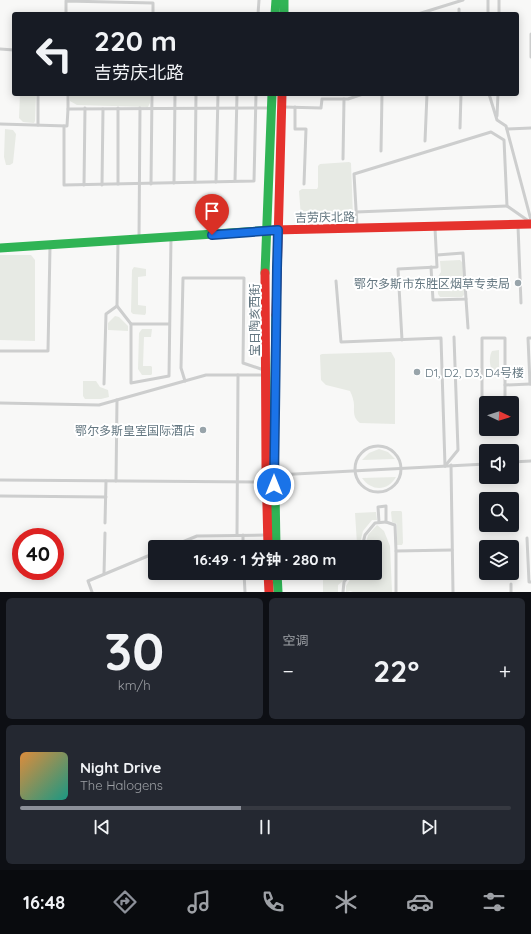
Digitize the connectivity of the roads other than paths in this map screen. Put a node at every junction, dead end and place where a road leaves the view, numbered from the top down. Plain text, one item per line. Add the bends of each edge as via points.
1 (259, 0) edge
2 (276, 0) edge
3 (284, 0) edge
4 (463, 0) edge
5 (488, 0) edge
6 (499, 0) edge
7 (66, 12) edge
8 (153, 12) edge
9 (258, 12) edge
10 (275, 12) edge
11 (284, 12) edge
12 (424, 12) edge
13 (488, 12) edge
14 (499, 12) edge
15 (531, 34) edge
16 (0, 49) edge
17 (12, 50) edge
18 (531, 57) edge
19 (38, 96) edge
20 (68, 96) edge
21 (152, 96) edge
22 (175, 96) edge
23 (196, 96) edge
24 (218, 96) edge
25 (237, 96) edge
26 (256, 96) edge
27 (272, 96) edge
28 (282, 96) edge
29 (354, 96) edge
30 (382, 96) edge
31 (426, 96) edge
32 (461, 96) edge
33 (490, 96) edge
34 (498, 96) edge
35 (344, 99) junction
36 (282, 107) junction
37 (295, 107) junction
38 (85, 108) junction
39 (103, 108) junction
40 (118, 108) junction
41 (140, 108) junction
42 (152, 108) junction
43 (175, 108) junction
44 (196, 108) junction
45 (217, 108) junction
46 (237, 108) junction
47 (255, 108) junction
48 (272, 108) junction
49 (68, 109) junction
50 (497, 120) junction
51 (0, 124) edge
52 (38, 125) junction
53 (64, 126) junction
54 (460, 128) dead end
55 (531, 128) edge
56 (507, 129) junction
57 (425, 141) dead end
58 (381, 151) dead end
59 (343, 159) dead end
60 (235, 181) junction
61 (195, 182) junction
62 (216, 182) junction
63 (174, 183) junction
64 (118, 184) junction
65 (139, 184) junction
66 (151, 184) junction
67 (304, 184) dead end
68 (84, 185) junction
69 (102, 185) junction
70 (507, 206) junction
71 (356, 212) junction
72 (531, 220) edge
73 (531, 223) edge
74 (518, 224) junction
75 (435, 226) junction
76 (357, 228) junction
77 (278, 230) junction
78 (267, 232) junction
79 (171, 238) junction
80 (139, 240) junction
81 (118, 241) junction
82 (50, 245) junction
83 (0, 248) edge
84 (437, 255) junction
85 (431, 267) junction
86 (336, 280) dead end
87 (466, 299) junction
88 (521, 303) dead end
89 (117, 306) junction
90 (131, 324) junction
91 (170, 324) junction
92 (468, 328) dead end
93 (454, 337) dead end
94 (531, 338) edge
95 (402, 340) junction
96 (0, 351) edge
97 (266, 373) junction
98 (238, 375) junction
99 (184, 381) junction
100 (104, 384) dead end
101 (530, 384) edge
102 (505, 385) junction
103 (482, 396) edge
104 (505, 396) edge
105 (117, 400) junction
106 (0, 403) edge
107 (531, 461) edge
108 (519, 462) edge
109 (479, 464) edge
110 (451, 465) junction
111 (445, 466) junction
112 (401, 468) junction
113 (355, 470) junction
114 (274, 475) junction
115 (0, 480) edge
116 (106, 481) junction
117 (116, 481) junction
118 (237, 482) junction
119 (266, 482) junction
120 (0, 496) edge
121 (106, 497) junction
122 (379, 522) junction
123 (386, 522) junction
124 (105, 523) dead end
125 (105, 534) dead end
126 (237, 535) junction
127 (243, 535) junction
128 (267, 536) junction
129 (527, 538) dead end
130 (187, 540) edge
131 (243, 540) edge
132 (267, 540) edge
133 (276, 540) edge
134 (364, 540) edge
135 (452, 550) junction
136 (396, 551) junction
137 (148, 556) edge
138 (104, 574) junction
139 (244, 580) edge
140 (268, 580) edge
141 (277, 580) edge
142 (345, 580) edge
143 (531, 582) edge
144 (511, 584) dead end
145 (92, 592) edge
146 (245, 592) edge
147 (269, 592) edge
148 (278, 592) edge
149 (343, 592) edge
150 (396, 592) edge
151 (452, 592) edge
152 (511, 592) edge

1 - 9 lane
2 - 10 street
3 - 11 street
4 - 12 lane
5 - 13 lane
6 - 14 lane
7 - 8 lane via 66,1 153,3
15 - 18 lane
16 - 17 lane
19 - 52 lane
20 - 49 lane
21 - 42 lane
22 - 43 lane
23 - 44 lane
24 - 45 lane
25 - 46 lane
26 - 47 lane
27 - 48 street, 宝日陶亥西街
28 - 36 street, 宝日陶亥西街
29 - 35 lane
30 - 58 lane
31 - 57 lane
32 - 54 lane
33 - 50 lane
34 - 50 lane
35 - 37 lane via 322,98 321,108
35 - 59 lane
36 - 37 lane
36 - 77 street, 宝日陶亥西街
37 - 67 lane via 295,129 306,130
38 - 39 lane
38 - 49 lane
38 - 68 lane
39 - 40 lane
39 - 69 lane
40 - 41 lane
40 - 64 lane
41 - 42 lane
41 - 65 lane
42 - 43 lane
42 - 66 lane
43 - 44 lane
43 - 63 lane
44 - 45 lane
44 - 61 lane
45 - 46 lane
45 - 62 lane
46 - 47 lane
46 - 60 lane
47 - 48 lane
47 - 60 lane via 254,181
48 - 78 street, 宝日陶亥西街
49 - 53 lane via 67,126
50 - 56 lane
51 - 52 lane
52 - 53 lane
53 - 68 lane via 64,185
55 - 56 lane
56 - 72 lane
60 - 62 lane
61 - 62 lane
61 - 63 lane
63 - 66 lane
64 - 65 lane
64 - 69 lane
65 - 66 lane
65 - 80 lane
68 - 69 lane
70 - 71 lane
70 - 71 lane via 504,140 491,132 354,174
70 - 73 lane
71 - 76 lane
73 - 74 street, 吉劳庆北路
74 - 75 street, 吉劳庆北路
74 - 88 lane
75 - 76 street, 吉劳庆北路
75 - 84 lane
76 - 77 street, 吉劳庆北路
77 - 78 street, 吉劳庆北路
77 - 114 street, 宝日陶亥西街
78 - 79 street, 吉劳庆北路
78 - 97 street, 宝日陶亥西街
79 - 80 street, 吉劳庆北路
79 - 91 lane
80 - 81 street, 吉劳庆北路
81 - 82 street, 吉劳庆北路
81 - 89 lane
82 - 83 street, 吉劳庆北路
82 - 96 lane via 48,351
84 - 85 lane via 437,266
84 - 87 lane via 463,253
85 - 87 lane via 432,300
85 - 95 lane via 398,269
86 - 95 lane via 341,342
87 - 92 lane
89 - 90 lane
89 - 100 lane via 106,314
90 - 91 lane
90 - 91 lane via 130,383 169,376
93 - 111 lane via 458,450
94 - 101 lane via 528,338
95 - 111 lane via 441,338
97 - 98 lane
97 - 99 lane via 243,363 244,278 183,278 181,368
97 - 119 street, 宝日陶亥西街
98 - 99 lane via 206,375
98 - 118 lane
99 - 105 lane
101 - 102 lane
102 - 103 lane via 505,338 482,338
102 - 104 lane
105 - 106 lane via 100,405
105 - 117 lane
107 - 108 lane
109 - 110 lane
110 - 111 lane
110 - 135 lane
111 - 112 lane
112 - 113 lane
112 - 113 lane via 396,483 383,491 368,489 357,478
112 - 113 lane via 396,454 377,446 359,456
113 - 114 lane
114 - 133 street, 宝日陶亥西街
115 - 116 lane
116 - 117 lane
116 - 121 lane
117 - 118 lane
118 - 119 lane
118 - 126 lane
119 - 128 street, 宝日陶亥西街
120 - 121 lane
121 - 124 lane
122 - 123 lane
122 - 123 lane via 378,507 386,506
122 - 134 lane via 375,522
123 - 136 lane via 395,525
125 - 138 lane
126 - 127 lane
126 - 130 lane via 197,536
127 - 128 lane
127 - 131 lane
128 - 132 street, 宝日陶亥西街
129 - 143 lane
135 - 136 lane
135 - 151 lane
136 - 150 lane
137 - 138 lane
138 - 145 lane via 88,581
139 - 146 lane
140 - 147 street
141 - 148 street
142 - 149 lane
144 - 152 lane

